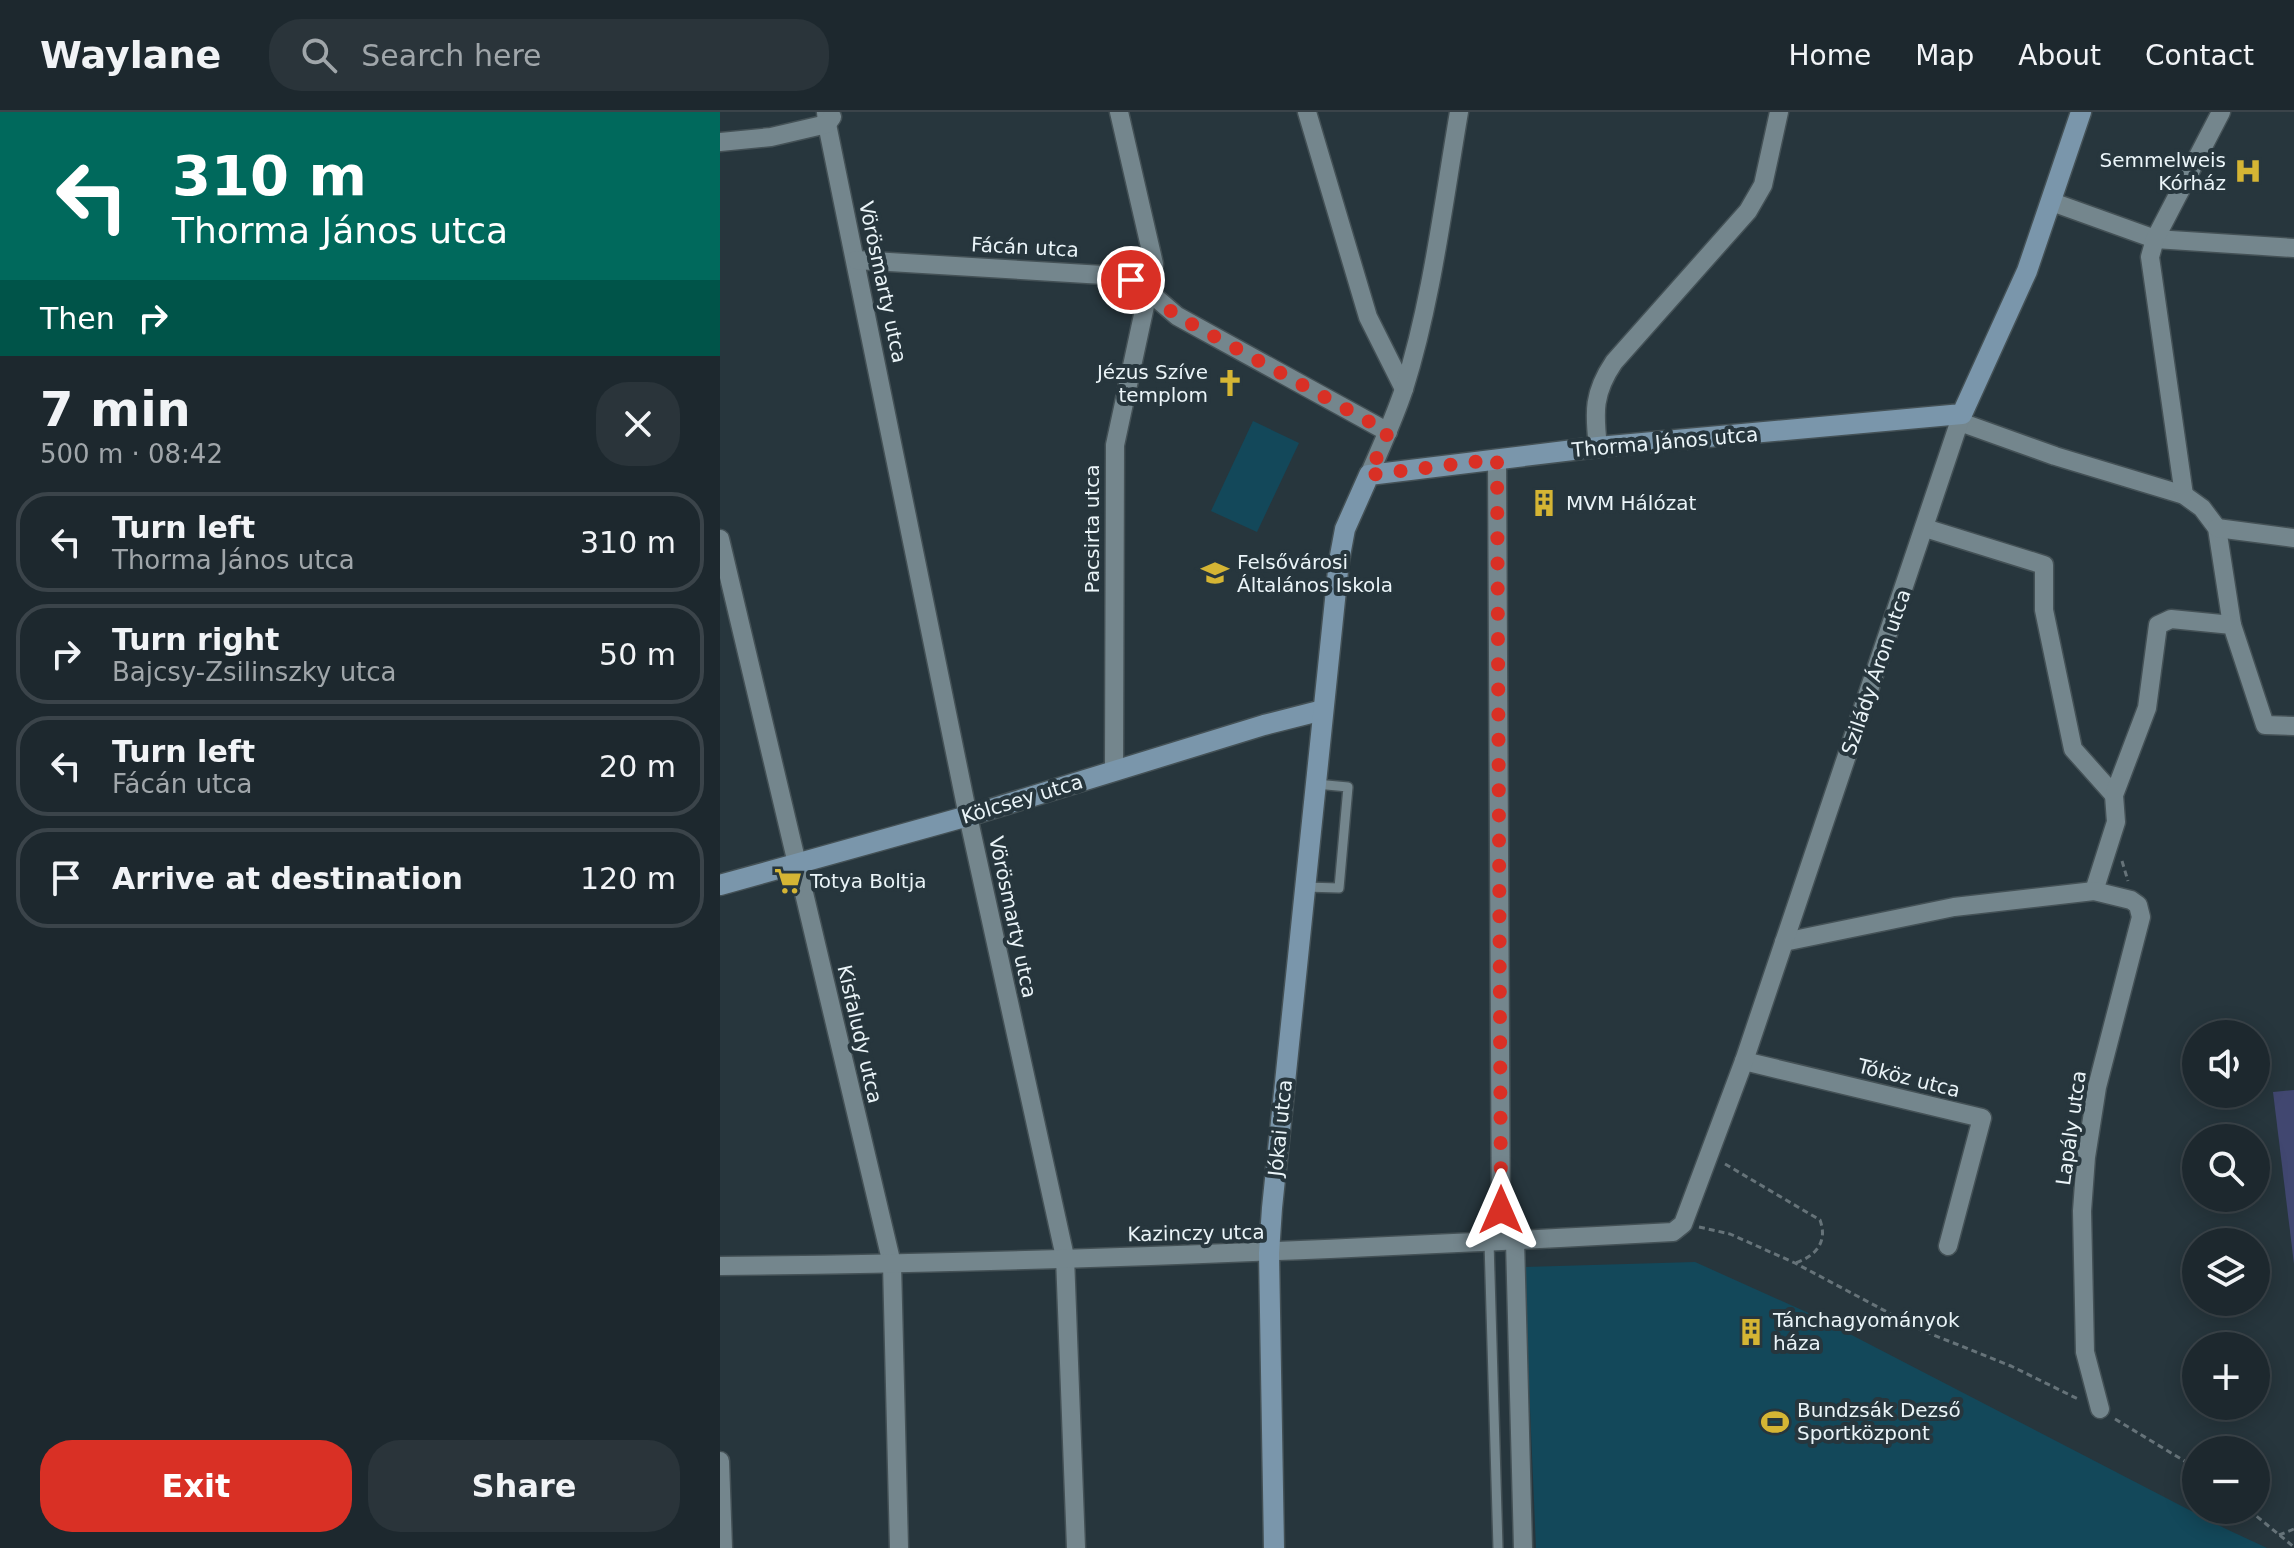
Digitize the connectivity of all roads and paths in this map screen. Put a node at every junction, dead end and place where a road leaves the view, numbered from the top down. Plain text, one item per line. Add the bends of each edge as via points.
1 (1119, 112) edge
2 (1307, 112) edge
3 (1459, 112) edge
4 (1779, 112) edge
5 (2081, 112) edge
6 (2221, 112) edge
7 (830, 116) edge
8 (720, 142) edge
9 (2052, 202) junction
10 (2155, 239) junction
11 (2294, 248) edge
12 (856, 260) junction
13 (1148, 291) junction
14 (1404, 389) junction
15 (1961, 418) junction
16 (1388, 432) junction
17 (1598, 447) junction
18 (1497, 459) junction
19 (1369, 475) junction
20 (2184, 495) junction
21 (1925, 528) junction
22 (2217, 528) junction
23 (2294, 538) edge
24 (720, 539) edge
25 (2232, 625) junction
26 (1323, 710) junction
27 (2294, 726) edge
28 (1114, 770) junction
29 (1316, 784) junction
30 (2114, 795) junction
31 (968, 816) junction
32 (797, 864) junction
33 (720, 885) edge
34 (1305, 887) junction
35 (2094, 891) junction
36 (1784, 942) junction
37 (1744, 1061) junction
38 (1710, 1152) junction
39 (1678, 1228) junction
40 (1502, 1241) junction
41 (1948, 1246) dead end
42 (1269, 1253) junction
43 (1065, 1257) junction
44 (1795, 1263) junction
45 (892, 1264) junction
46 (720, 1266) edge
47 (2100, 1409) junction
48 (2182, 1459) edge
49 (720, 1461) edge
50 (2266, 1524) edge
51 (2294, 1529) edge
52 (2279, 1535) junction
53 (2294, 1547) edge
54 (723, 1548) edge
55 (899, 1548) edge
56 (1076, 1548) edge
57 (1274, 1548) edge
58 (1498, 1548) edge
59 (1523, 1548) edge

1 - 13 street, Pacsirta utca via 1154,264
2 - 14 street via 1368,317
3 - 14 street via 1428,295
4 - 17 street via 1763,185 1748,211 1603,379 1594,415
5 - 9 street, Szilády Áron utca
6 - 10 street
7 - 8 street via 771,137
7 - 12 street, Vörösmarty utca
9 - 10 street
9 - 15 street, Szilády Áron utca
10 - 11 street
10 - 20 street via 2150,267
12 - 13 street, Fácán utca via 1103,273
12 - 31 street, Vörösmarty utca
13 - 16 street, Fácán utca via 1177,316
13 - 28 street, Pacsirta utca via 1115,445
14 - 16 street
15 - 17 street, Thorma János utca
15 - 20 street via 2055,456
15 - 21 street, Szilády Áron utca
16 - 19 street
17 - 18 street, Thorma János utca
18 - 19 street, Thorma János utca
18 - 40 street
19 - 26 street, Jókai utca via 1341,547
20 - 22 street
21 - 30 street via 2044,565 2044,610 2073,749
21 - 36 street, Szilády Áron utca
22 - 23 street
22 - 25 street
24 - 32 street, Kisfaludy utca
25 - 27 street via 2265,725
25 - 30 street via 2171,619 2158,625 2147,708
26 - 28 street, Kölcsey utca
26 - 29 street, Jókai utca
28 - 31 street, Kölcsey utca
29 - 34 street, Jókai utca
29 - 34 lane via 1348,787 1339,888
30 - 35 street via 2116,822
31 - 32 street, Kölcsey utca
31 - 43 street, Vörösmarty utca
32 - 33 street, Kölcsey utca
32 - 45 street, Kisfaludy utca
34 - 42 street, Jókai utca
35 - 36 street via 1954,907
35 - 47 street, Lapály utca via 2131,900 2141,917 2097,1087 2086,1157 2085,1352
36 - 37 street, Szilády Áron utca
37 - 38 street, Szilády Áron utca
37 - 41 street, Tóköz utca via 1982,1118
38 - 39 street, Szilády Áron utca
38 - 44 path via 1820,1220 1823,1238 1818,1248
39 - 40 street, Kazinczy utca
39 - 44 path via 1730,1234
40 - 42 street, Kazinczy utca
40 - 58 lane
40 - 59 street
42 - 43 street, Kazinczy utca
42 - 57 street, Jókai utca
43 - 45 street, Kazinczy utca
43 - 56 street, Vörösmarty utca
44 - 47 path via 1921,1330
45 - 46 street, Kazinczy utca
45 - 55 street, Kisfaludy utca
47 - 48 path
49 - 54 street
50 - 52 path
51 - 52 path
52 - 53 path

